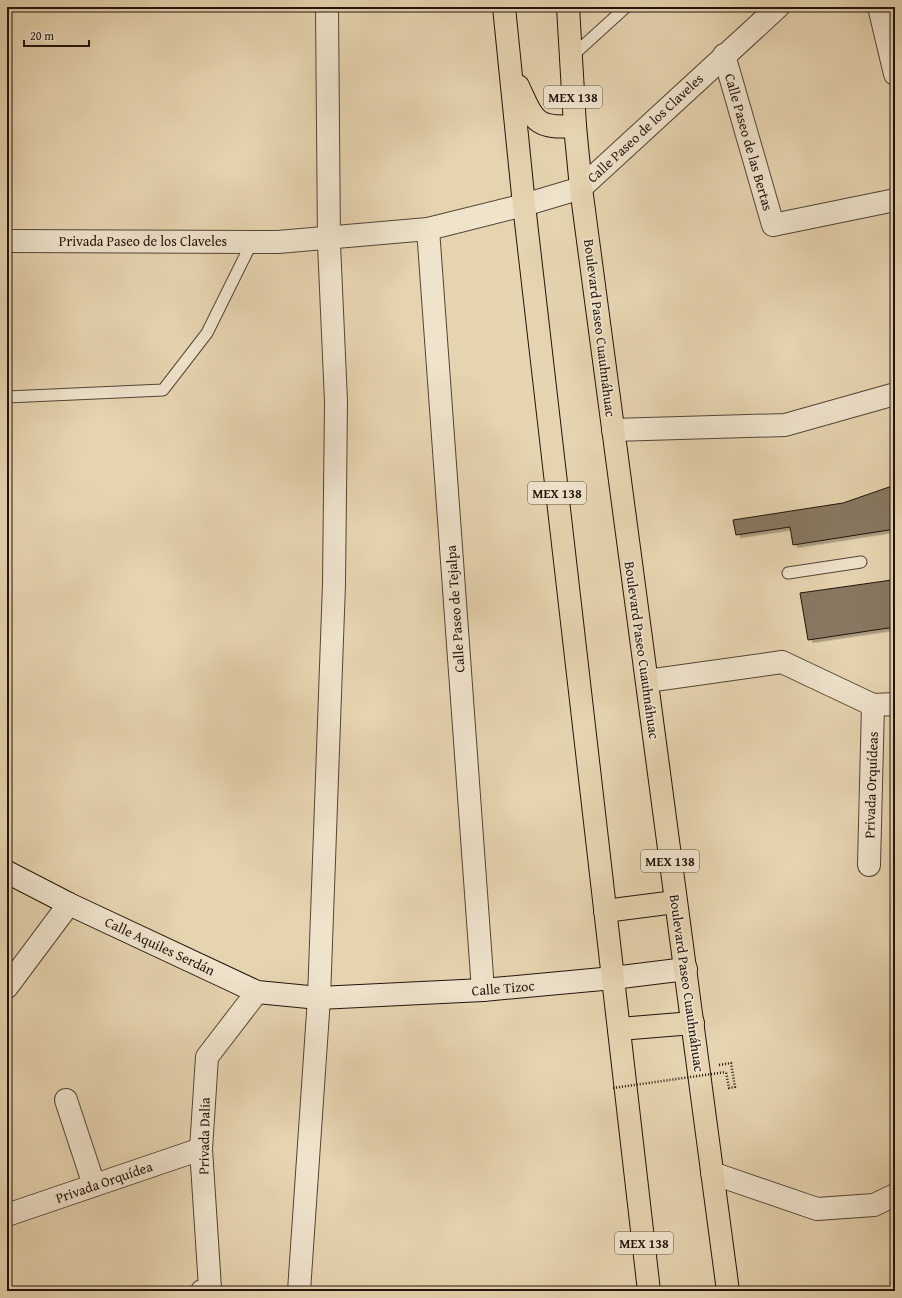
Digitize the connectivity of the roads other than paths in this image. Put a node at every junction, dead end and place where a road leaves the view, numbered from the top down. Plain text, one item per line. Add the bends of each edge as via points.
1 (327, 7) edge
2 (504, 7) edge
3 (568, 7) edge
4 (626, 7) edge
5 (778, 7) edge
6 (879, 7) edge
7 (724, 55) junction
8 (571, 56) junction
9 (510, 70) junction
10 (895, 74) edge
11 (575, 126) junction
12 (581, 188) junction
13 (895, 200) edge
14 (524, 205) junction
15 (428, 229) junction
16 (329, 237) junction
17 (7, 241) edge
18 (252, 242) junction
19 (278, 242) joint
20 (895, 394) edge
21 (7, 397) edge
22 (613, 430) junction
23 (861, 562) dead end
24 (788, 573) dead end
25 (647, 681) junction
26 (895, 704) edge
27 (873, 705) junction
28 (869, 865) dead end
29 (7, 872) edge
30 (675, 902) junction
31 (69, 904) junction
32 (606, 911) junction
33 (686, 969) junction
34 (613, 978) junction
35 (7, 987) edge
36 (483, 990) junction
37 (257, 992) junction
38 (319, 998) junction
39 (693, 1023) junction
40 (619, 1029) junction
41 (66, 1100) dead end
42 (202, 1149) junction
43 (712, 1173) junction
44 (94, 1185) junction
45 (895, 1195) edge
46 (7, 1215) edge
47 (202, 1291) edge
48 (299, 1291) edge
49 (650, 1291) edge
50 (728, 1291) edge

1 - 16 street
2 - 9 main road, MEX 138
3 - 8 main road, Boulevard Paseo Cuauhnáhuac / MEX 138
4 - 8 lane
5 - 7 street, Calle Paseo de los Claveles
6 - 10 street
7 - 12 street, Calle Paseo de los Claveles
7 - 13 street, Calle Paseo de las Bertas via 773,225
8 - 11 main road, Boulevard Paseo Cuauhnáhuac / MEX 138
9 - 11 main road via 532,115 542,125
9 - 14 main road, MEX 138
11 - 12 main road, Boulevard Paseo Cuauhnáhuac / MEX 138
12 - 14 street, Calle Paseo de los Claveles
12 - 22 main road, Boulevard Paseo Cuauhnáhuac / MEX 138
14 - 15 street, Calle Paseo de los Claveles
14 - 32 main road, MEX 138
15 - 16 street, Calle Paseo de los Claveles
15 - 36 street, Calle Paseo de Tejalpa
16 - 19 street, Calle Paseo de los Claveles
16 - 38 street via 336,401 334,584
17 - 18 street, Privada Paseo de los Claveles
18 - 19 street, Privada Paseo de los Claveles
18 - 21 lane via 207,333 163,390
20 - 22 street via 785,425
22 - 25 main road, Boulevard Paseo Cuauhnáhuac / MEX 138
23 - 24 lane
25 - 27 street via 782,662
25 - 30 main road, Boulevard Paseo Cuauhnáhuac / MEX 138
26 - 27 street
27 - 28 street, Privada Orquídeas
29 - 31 street, Calle Aquiles Serdán
30 - 32 main road
30 - 33 main road, Boulevard Paseo Cuauhnáhuac / MEX 138
31 - 35 street
31 - 37 street, Calle Aquiles Serdán
32 - 34 main road, MEX 138
33 - 34 street, Calle Tizoc
33 - 39 main road, Boulevard Paseo Cuauhnáhuac / MEX 138
34 - 36 street, Calle Tizoc
34 - 40 main road, MEX 138
36 - 38 street, Calle Tizoc
37 - 38 street, Calle Aquiles Serdán
37 - 42 street, Privada Dalia via 207,1057
38 - 48 street
39 - 40 main road
39 - 43 main road, Boulevard Paseo Cuauhnáhuac / MEX 138
40 - 49 main road, MEX 138
41 - 44 street
42 - 44 street, Privada Orquídea
42 - 47 street, Privada Dalia via 210,1288
43 - 45 street via 817,1209 874,1205
43 - 50 main road, Boulevard Paseo Cuauhnáhuac / MEX 138
44 - 46 street, Privada Orquídea

